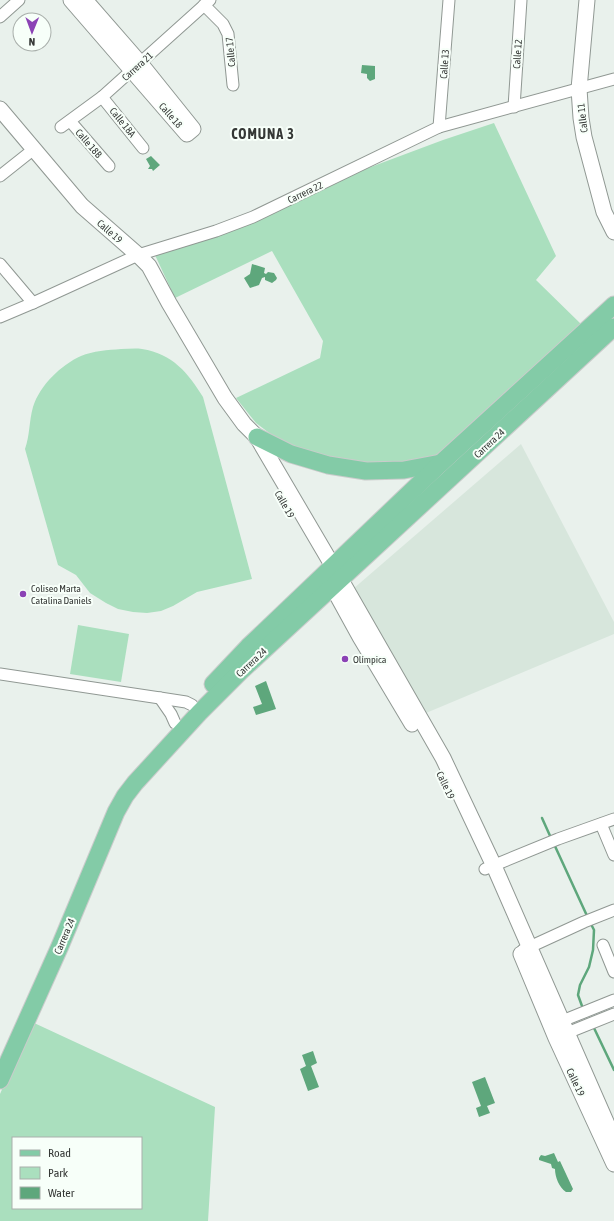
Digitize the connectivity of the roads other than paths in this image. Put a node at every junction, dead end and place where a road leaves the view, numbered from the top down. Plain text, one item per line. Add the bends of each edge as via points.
1 (19, 0) edge
2 (71, 0) edge
3 (85, 0) edge
4 (449, 0) edge
5 (521, 0) edge
6 (587, 0) edge
7 (207, 2) edge
8 (0, 17) edge
9 (136, 67) junction
10 (614, 79) edge
11 (233, 85) dead end
12 (579, 89) junction
13 (102, 97) junction
14 (514, 107) junction
15 (0, 109) edge
16 (66, 124) joint
17 (439, 127) junction
18 (34, 148) junction
19 (143, 148) dead end
20 (109, 166) dead end
21 (0, 176) edge
22 (614, 232) edge
23 (138, 255) junction
24 (0, 264) edge
25 (32, 303) junction
26 (614, 305) edge
27 (0, 316) edge
28 (614, 327) edge
29 (244, 424) junction
30 (257, 437) junction
31 (441, 463) junction
32 (295, 511) junction
33 (333, 577) junction
34 (0, 674) edge
35 (160, 698) junction
36 (192, 705) junction
37 (175, 723) junction
38 (614, 819) edge
39 (601, 824) junction
40 (614, 855) edge
41 (490, 867) junction
42 (614, 910) edge
43 (603, 944) dead end
44 (525, 949) junction
45 (614, 972) edge
46 (614, 1000) edge
47 (614, 1014) edge
48 (559, 1029) junction
49 (0, 1056) edge
50 (0, 1080) edge
51 (614, 1140) edge
52 (614, 1164) edge

1 - 8 street
2 - 9 street
3 - 9 street
4 - 17 street, Calle 13
5 - 14 street, Calle 12
6 - 12 street, Calle 11
7 - 9 street, Carrera 21
7 - 11 street, Calle 17 via 228,34
9 - 13 street, Carrera 21
10 - 12 street, Carrera 22
12 - 14 street, Carrera 22
12 - 22 street, Calle 11 via 584,137 604,212
13 - 16 street, Carrera 21
13 - 19 street, Calle 18A
14 - 17 street, Carrera 22
15 - 18 street, Calle 19
16 - 20 street, Calle 18B
17 - 23 street, Carrera 22 via 253,217
18 - 21 street
18 - 23 street, Calle 19 via 82,206
23 - 25 street, Carrera 22
23 - 29 street, Calle 19 via 149,266 225,398
24 - 25 street
25 - 27 street, Carrera 22
26 - 31 main road, Carrera 24
28 - 33 main road, Carrera 24
29 - 30 street, Calle 19
29 - 32 street, Calle 19 via 247,434
30 - 31 main road via 291,454 328,465 358,470 404,470
30 - 32 street, Calle 19
31 - 33 main road, Carrera 24
32 - 33 street, Calle 19
33 - 36 main road, Carrera 24 via 248,647
33 - 41 street, Calle 19 via 360,637 433,759
33 - 50 main road, Carrera 24 via 199,713 125,796 113,818 60,946
34 - 35 street
35 - 36 street
35 - 37 street
36 - 37 main road, Carrera 24
37 - 49 main road, Carrera 24 via 126,777 111,802
38 - 39 street
39 - 40 street
39 - 41 street
41 - 44 street, Calle 19
42 - 44 street
43 - 45 street
44 - 48 street, Calle 19
46 - 48 street
47 - 48 street
48 - 51 street, Calle 19
48 - 52 street, Calle 19

